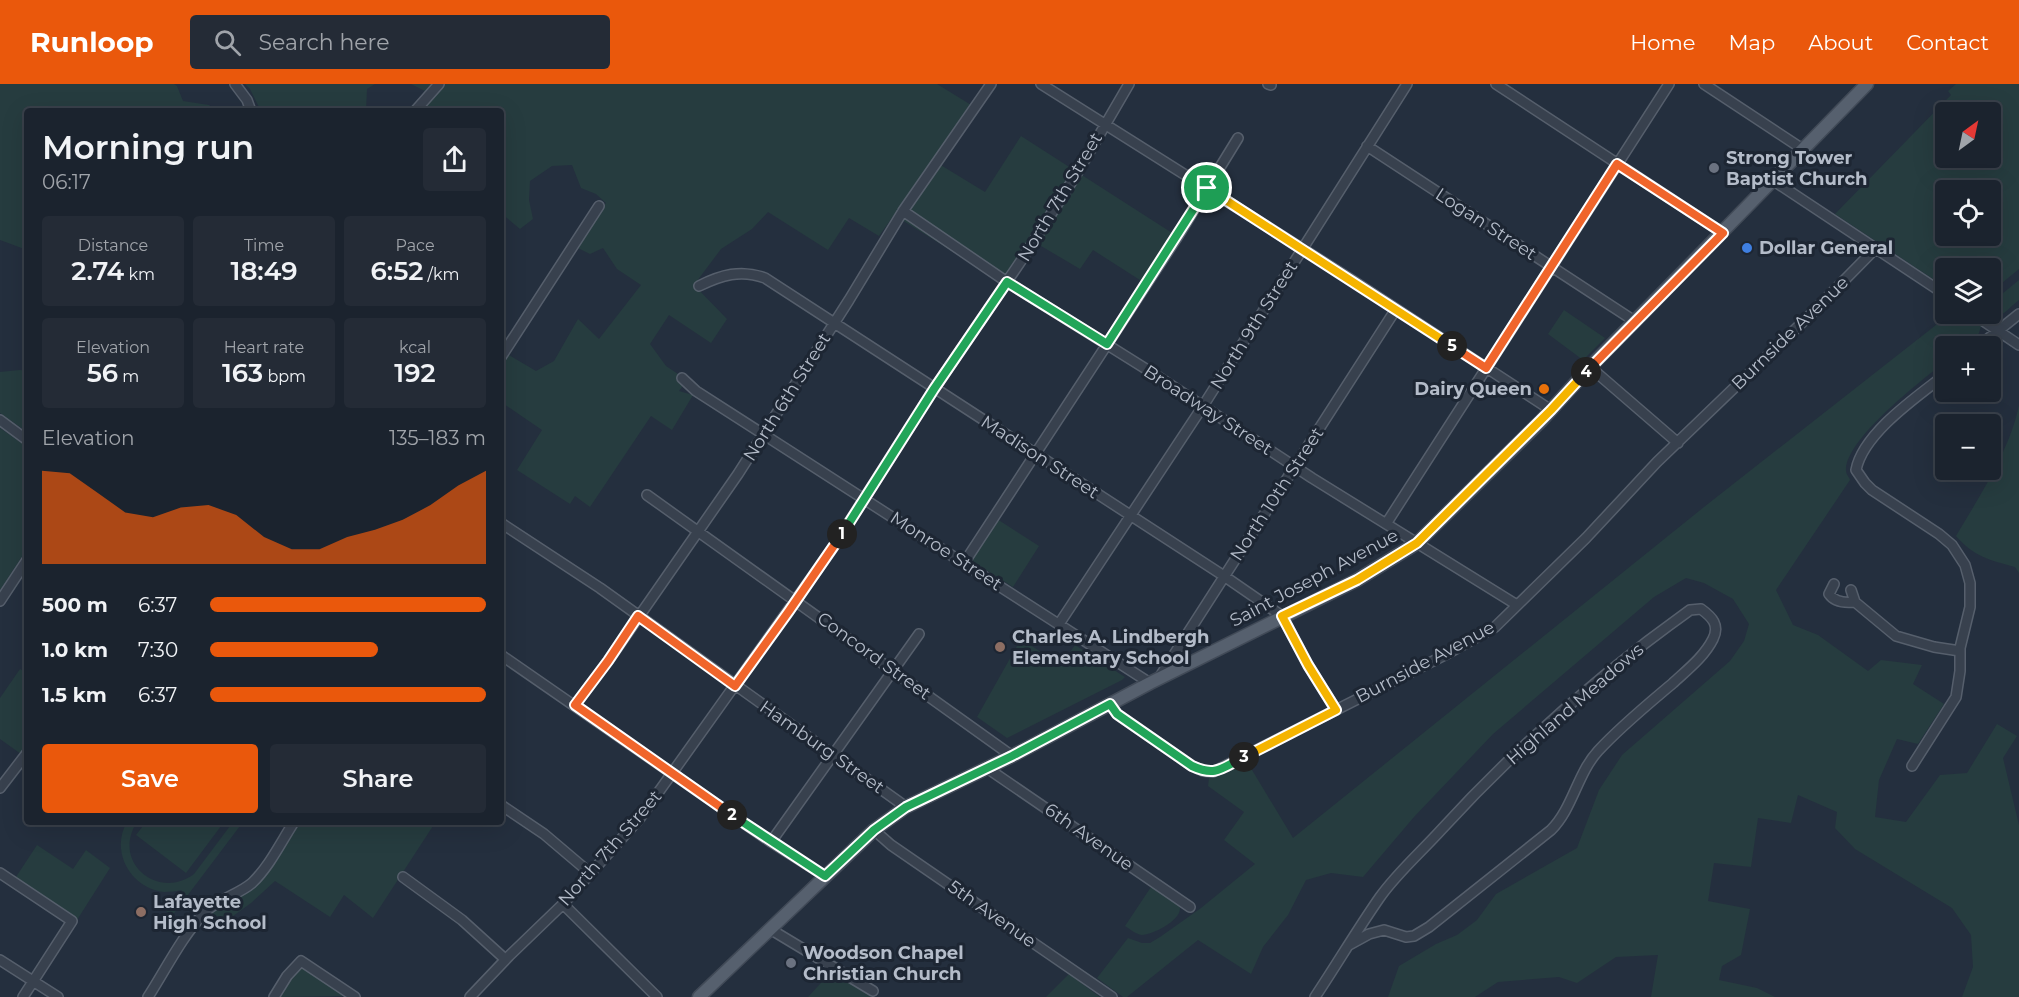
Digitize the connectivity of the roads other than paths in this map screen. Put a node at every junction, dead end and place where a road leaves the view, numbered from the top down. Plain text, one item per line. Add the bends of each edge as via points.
1 (234, 84) edge
2 (439, 84) edge
3 (991, 84) edge
4 (1041, 84) edge
5 (1129, 84) edge
6 (1407, 84) edge
7 (1496, 84) edge
8 (1669, 84) edge
9 (1704, 84) edge
10 (1867, 84) edge
11 (250, 108) edge
12 (418, 108) edge
13 (1105, 123) junction
14 (1238, 138) dead end
15 (1366, 146) junction
16 (1804, 150) junction
17 (1617, 164) junction
18 (1774, 181) junction
19 (1207, 188) junction
20 (599, 206) dead end
21 (903, 211) junction
22 (1723, 233) junction
23 (1301, 248) junction
24 (1876, 248) junction
25 (1552, 267) junction
26 (1007, 282) junction
27 (699, 286) dead end
28 (1935, 288) edge
29 (1396, 309) junction
30 (2019, 314) edge
31 (1636, 322) junction
32 (834, 323) junction
33 (1988, 324) edge
34 (1998, 331) junction
35 (1992, 336) edge
36 (1107, 344) junction
37 (2019, 345) edge
38 (504, 352) edge
39 (1590, 367) junction
40 (1486, 368) junction
41 (682, 378) dead end
42 (1935, 383) edge
43 (934, 389) junction
44 (1203, 406) junction
45 (1551, 410) junction
46 (0, 420) edge
47 (763, 434) junction
48 (24, 438) edge
49 (1677, 443) junction
50 (1035, 454) junction
51 (1294, 467) junction
52 (647, 495) dead end
53 (864, 499) junction
54 (1130, 514) junction
55 (1386, 524) junction
56 (504, 525) edge
57 (697, 532) junction
58 (1417, 543) junction
59 (964, 563) junction
60 (24, 565) edge
61 (1224, 576) junction
62 (1834, 584) dead end
63 (1851, 590) dead end
64 (796, 601) junction
65 (0, 602) edge
66 (1855, 602) junction
67 (1517, 605) junction
68 (638, 616) junction
69 (1282, 616) junction
70 (1059, 624) junction
71 (919, 634) dead end
72 (1960, 651) junction
73 (504, 656) edge
74 (894, 670) junction
75 (1154, 681) junction
76 (735, 686) junction
77 (1110, 704) junction
78 (575, 705) junction
79 (1336, 710) junction
80 (833, 755) junction
81 (1012, 756) junction
82 (24, 757) edge
83 (1912, 766) dead end
84 (987, 768) junction
85 (672, 773) junction
86 (0, 788) edge
87 (504, 807) edge
88 (906, 807) junction
89 (292, 825) edge
90 (874, 830) junction
91 (771, 842) junction
92 (0, 873) edge
93 (590, 873) junction
94 (825, 876) junction
95 (404, 877) dead end
96 (563, 904) junction
97 (1190, 907) dead end
98 (770, 929) junction
99 (1349, 945) junction
100 (506, 959) junction
101 (0, 960) edge
102 (33, 981) junction
103 (873, 991) dead end
104 (22, 997) edge
105 (58, 997) edge
106 (148, 997) edge
107 (274, 997) edge
108 (355, 997) edge
109 (470, 997) edge
110 (657, 997) edge
111 (699, 997) edge
112 (1112, 997) edge
113 (1316, 997) edge

1 - 11 street
2 - 12 street
3 - 21 street, North 6th Street
4 - 13 street
5 - 13 street, North 7th Street
6 - 15 street, North 9th Street
7 - 17 street
8 - 17 street
9 - 16 street
10 - 16 main road, Saint Joseph Avenue
13 - 19 street
13 - 26 street, North 7th Street
14 - 19 street
15 - 23 street, North 9th Street
15 - 25 street, Logan Street
16 - 18 main road, Saint Joseph Avenue
17 - 22 street
17 - 25 street
18 - 22 main road, Saint Joseph Avenue
18 - 24 street
19 - 23 street
19 - 36 street
20 - 38 street
21 - 26 street, Broadway Street
21 - 32 street, North 6th Street
22 - 31 main road, Saint Joseph Avenue
23 - 29 street
23 - 44 street, North 9th Street
24 - 28 street
24 - 49 street, Burnside Avenue
25 - 31 street, Logan Street
25 - 40 street
26 - 36 street, Broadway Street
26 - 43 street, North 7th Street
27 - 32 street, Madison Street via 751,273
29 - 40 street
29 - 51 street, North 10th Street
30 - 34 street
31 - 39 main road, Saint Joseph Avenue
32 - 43 street, Madison Street
32 - 47 street, North 6th Street
33 - 34 street
34 - 35 street
34 - 37 street
36 - 44 street, Broadway Street
36 - 50 street
39 - 45 main road, Saint Joseph Avenue
39 - 49 street
40 - 45 street
40 - 55 street
41 - 47 street, Monroe Street
42 - 72 street via 1888,421 1865,449 1856,470 1872,490 1939,534 1958,552 1968,572 1970,591
43 - 50 street, Madison Street
43 - 53 street, North 7th Street
44 - 51 street, Broadway Street
44 - 54 street, North 9th Street
45 - 58 main road, Saint Joseph Avenue
46 - 48 street
47 - 53 street, Monroe Street
47 - 57 street, North 6th Street
49 - 67 street, Burnside Avenue
50 - 54 street, Madison Street
50 - 59 street
51 - 55 street, Broadway Street
51 - 61 street, North 10th Street
52 - 57 street, Concord Street
53 - 59 street, Monroe Street
53 - 64 street, North 7th Street
54 - 61 street, Madison Street
54 - 70 street, North 9th Street
55 - 58 street, Broadway Street
56 - 68 street, Hamburg Street
57 - 64 street, Concord Street
57 - 68 street, North 6th Street
58 - 67 street, Broadway Street
58 - 69 main road, Saint Joseph Avenue via 1357,580
59 - 70 street, Monroe Street
60 - 65 street
61 - 69 street, Madison Street
61 - 75 street, North 10th Street
62 - 66 street via 1831,598
63 - 66 street
64 - 74 street, Concord Street
64 - 76 street, North 7th Street
66 - 72 street via 1896,636
67 - 79 street, Burnside Avenue via 1495,627
68 - 76 street, Hamburg Street
68 - 78 street, North 6th Street
69 - 75 main road, Saint Joseph Avenue
69 - 79 street, Madison Street
70 - 75 street, Monroe Street
71 - 74 street
72 - 83 street via 1956,697
73 - 78 street
74 - 80 street
74 - 81 street, Concord Street
75 - 77 main road, Saint Joseph Avenue
76 - 80 street, Hamburg Street
76 - 85 street, North 7th Street
77 - 79 street, Burnside Avenue via 1117,714 1192,766 1213,772
77 - 81 main road, Saint Joseph Avenue
78 - 85 street
80 - 88 street, Hamburg Street
80 - 91 street
81 - 84 main road, Saint Joseph Avenue
82 - 86 street
84 - 88 main road, Saint Joseph Avenue
84 - 97 street, 6th Avenue
85 - 91 street
85 - 93 street, North 7th Street via 640,818
87 - 93 street
88 - 90 main road, Saint Joseph Avenue
89 - 106 street via 251,884 206,912
90 - 94 main road, Saint Joseph Avenue
90 - 112 street, 5th Avenue
91 - 94 street
92 - 102 street via 72,921
93 - 96 street, North 7th Street
94 - 98 main road, Saint Joseph Avenue
95 - 100 street
96 - 100 street, North 7th Street
96 - 110 street
98 - 103 street
98 - 111 main road, Saint Joseph Avenue
99 - 99 street, Highland Meadows via 1398,875 1480,788 1602,675 1690,610 1701,609 1713,619 1713,641 1597,752 1551,830 1414,936 1384,930
99 - 113 street
100 - 109 street, North 7th Street
101 - 102 street
102 - 104 street
102 - 105 street
107 - 108 street via 301,961

